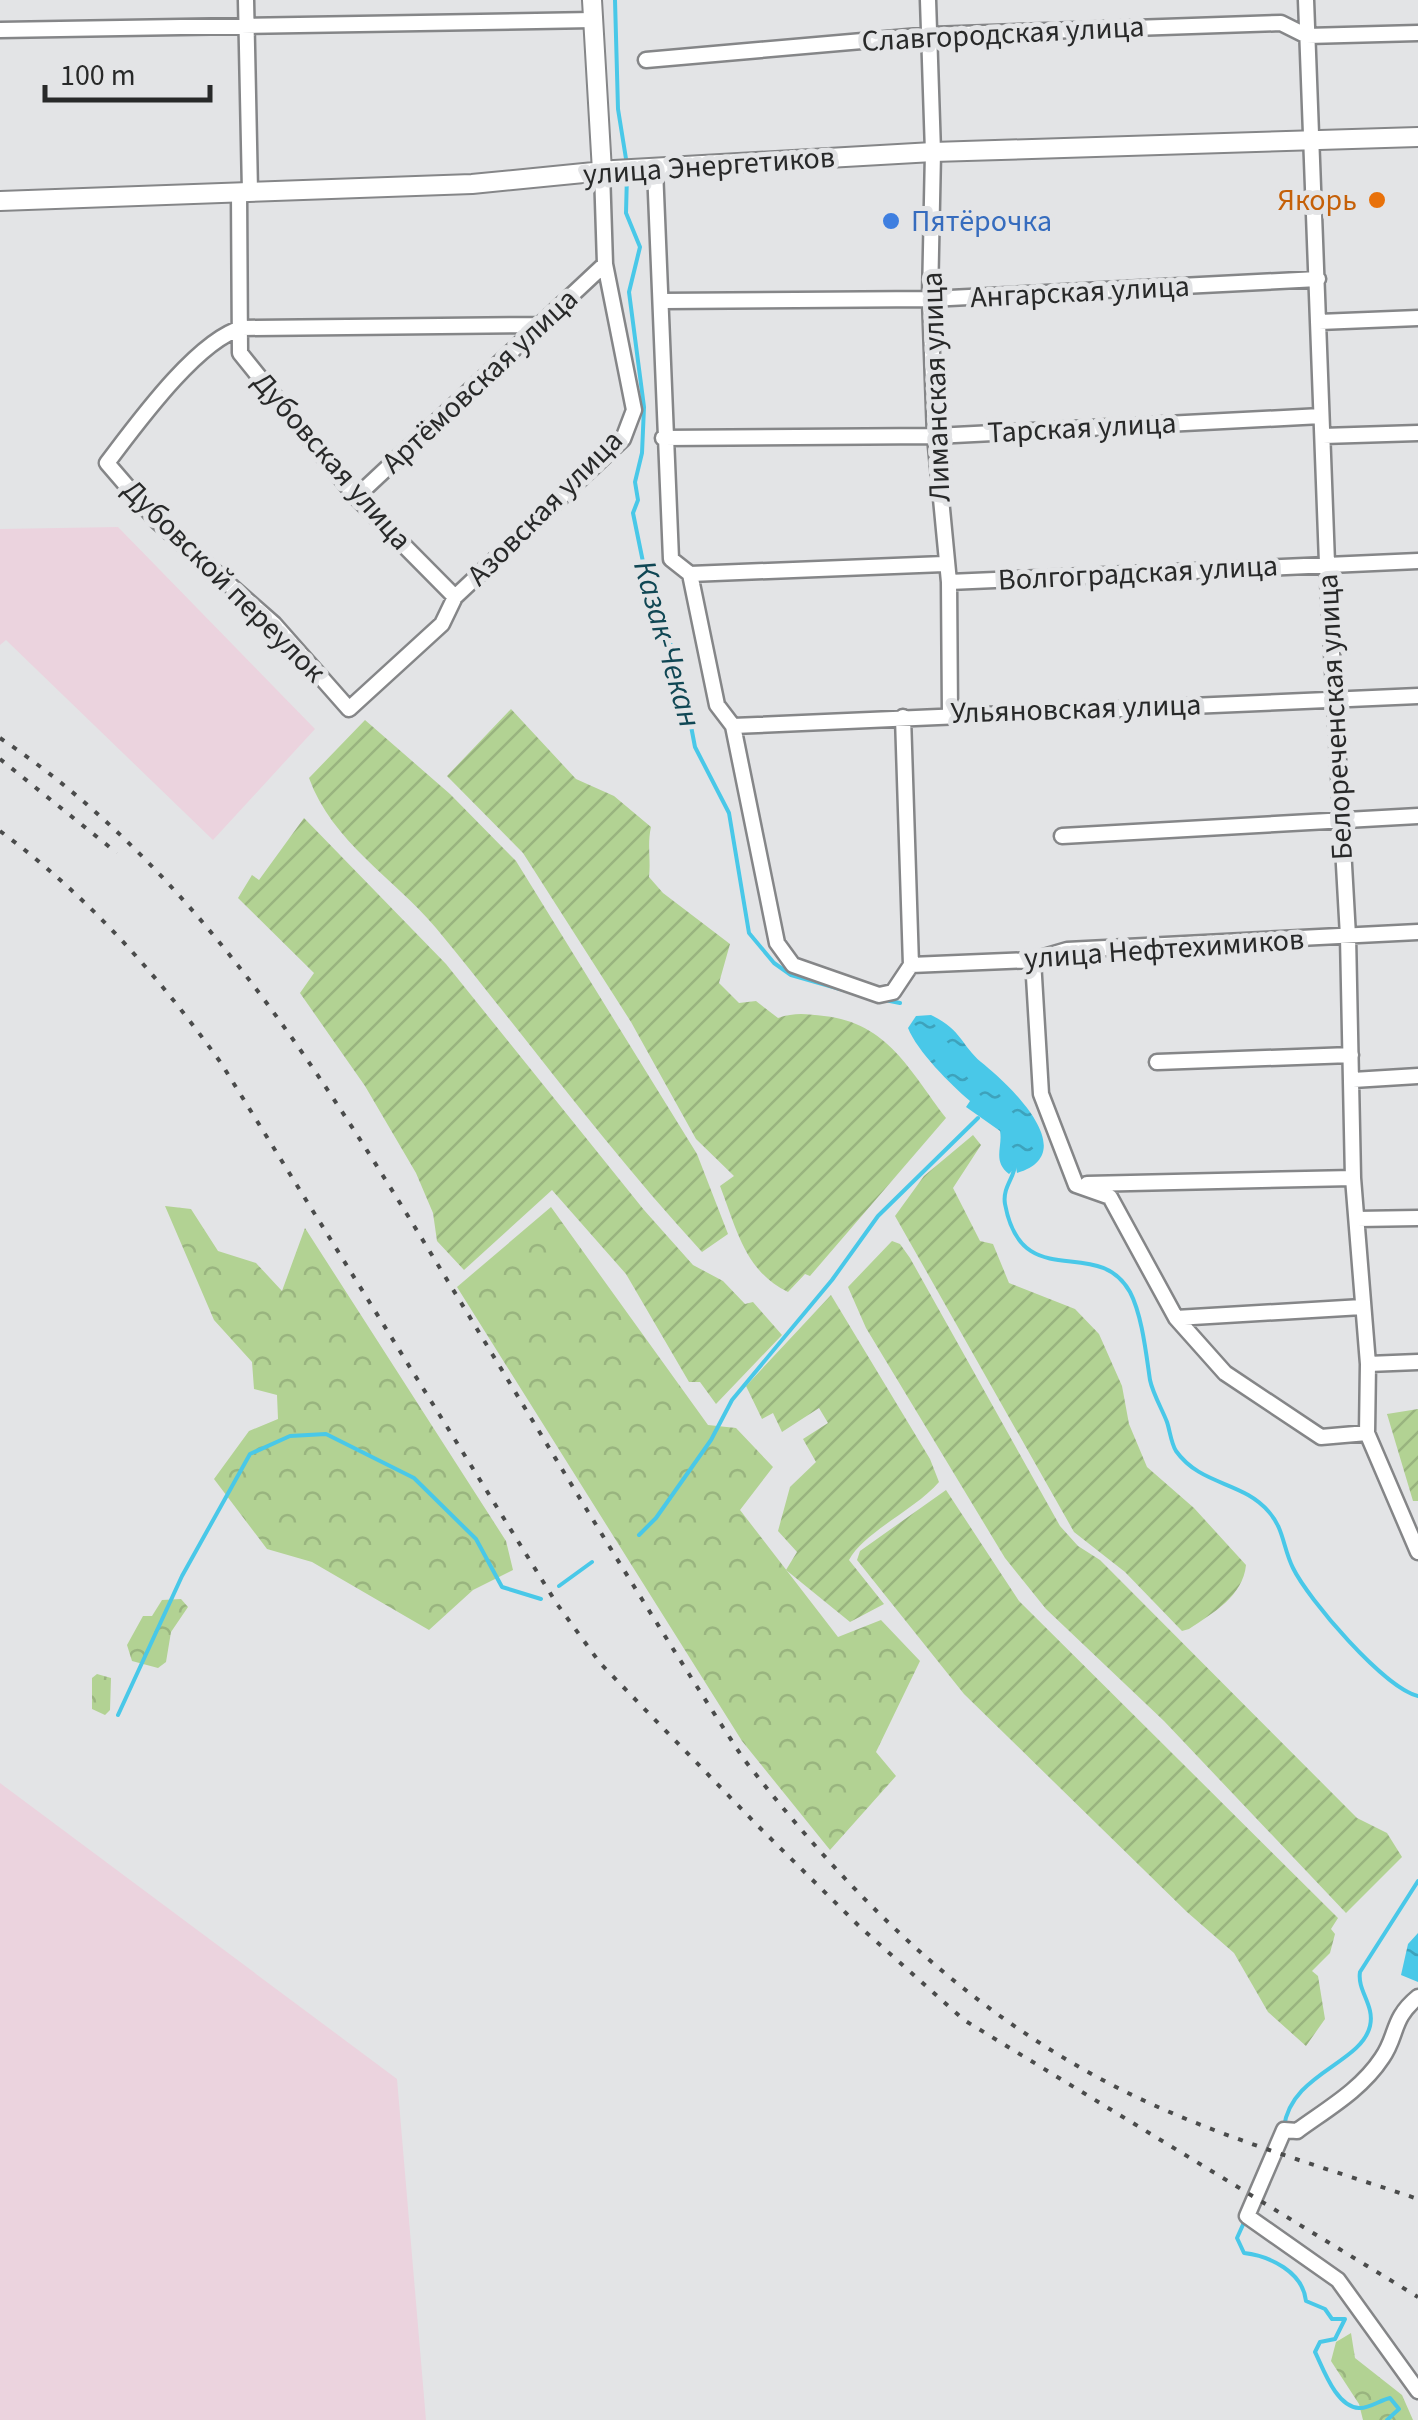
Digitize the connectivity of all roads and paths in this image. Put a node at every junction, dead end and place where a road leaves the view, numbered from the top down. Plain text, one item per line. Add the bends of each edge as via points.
1 (246, 0) edge
2 (592, 0) edge
3 (928, 0) edge
4 (1306, 0) edge
5 (593, 20) junction
6 (248, 25) junction
7 (0, 30) edge
8 (930, 34) junction
9 (1418, 34) edge
10 (1307, 36) junction
11 (646, 60) dead end
12 (1418, 136) edge
13 (1312, 140) junction
14 (933, 152) junction
15 (650, 169) junction
16 (608, 170) junction
17 (244, 192) junction
18 (0, 201) edge
19 (606, 264) junction
20 (1318, 279) junction
21 (930, 299) junction
22 (663, 301) junction
23 (1418, 318) edge
24 (1319, 322) junction
25 (539, 325) junction
26 (242, 328) junction
27 (1322, 416) junction
28 (1418, 434) edge
29 (935, 436) junction
30 (1323, 436) junction
31 (663, 438) junction
32 (356, 497) junction
33 (1418, 562) edge
34 (1327, 563) junction
35 (944, 564) junction
36 (690, 574) junction
37 (948, 582) junction
38 (455, 597) junction
39 (1418, 696) edge
40 (1334, 700) junction
41 (349, 709) joint
42 (950, 714) junction
43 (903, 716) junction
44 (733, 726) junction
45 (1418, 816) edge
46 (1339, 820) junction
47 (1062, 836) dead end
48 (1418, 932) edge
49 (1348, 936) junction
50 (1033, 960) junction
51 (910, 965) junction
52 (1351, 1055) junction
53 (1157, 1062) dead end
54 (1418, 1076) edge
55 (1353, 1080) junction
56 (1353, 1178) junction
57 (1076, 1185) junction
58 (1418, 1218) edge
59 (1357, 1219) junction
60 (1362, 1307) junction
61 (1176, 1318) junction
62 (1418, 1362) edge
63 (1368, 1364) junction
64 (1367, 1433) junction
65 (1418, 1552) edge
66 (1418, 1998) edge
67 (1418, 2392) edge

1 - 6 street, Дубовская улица
2 - 5 main road, Азовская улица
3 - 8 street, Лиманская улица
4 - 10 street, Белореченская улица
5 - 6 street
5 - 16 main road, Азовская улица
6 - 7 street
6 - 17 street, Дубовская улица
8 - 10 street, Славгородская улица via 1281,22
8 - 11 street, Славгородская улица
8 - 14 street, Лиманская улица
9 - 10 street, Славгородская улица
10 - 13 street, Белореченская улица
12 - 13 main road, улица Энергетиков
13 - 14 main road, улица Энергетиков
13 - 20 street, Белореченская улица
14 - 15 main road, улица Энергетиков
14 - 21 street, Лиманская улица
15 - 16 main road, улица Энергетиков
15 - 22 street
16 - 17 main road, улица Энергетиков via 472,184
16 - 19 street, Азовская улица
17 - 18 main road, улица Энергетиков
17 - 26 street, Дубовская улица
19 - 25 street, Артёмовская улица
19 - 38 street, Азовская улица via 634,410 622,439
20 - 21 street, Ангарская улица
20 - 24 street, Белореченская улица
21 - 22 street, Ангарская улица
21 - 29 street, Лиманская улица
22 - 31 street
23 - 24 street
24 - 27 street, Белореченская улица
25 - 26 street
25 - 32 street, Артёмовская улица
26 - 32 street, Дубовская улица via 240,354
26 - 41 street, Дубовской переулок via 227,332 183,373 107,463 157,521 274,624
27 - 29 street, Тарская улица
27 - 30 street, Белореченская улица
28 - 30 street
29 - 31 street, Тарская улица
29 - 35 street, Лиманская улица
30 - 34 street, Белореченская улица
31 - 36 street via 672,559
32 - 38 street, Дубовская улица
33 - 34 street, Волгоградская улица
34 - 37 street, Волгоградская улица
34 - 40 street, Белореченская улица
35 - 36 street
35 - 37 street, Лиманская улица
36 - 44 street via 717,706
37 - 42 street, Лиманская улица
38 - 41 street, Азовская улица via 442,624
39 - 40 street, Ульяновская улица
40 - 42 street, Ульяновская улица
40 - 46 street, Белореченская улица
42 - 43 street, Ульяновская улица
43 - 44 street, Ульяновская улица
43 - 51 street
44 - 51 street via 784,957 879,995 893,992
45 - 46 street
46 - 47 street
46 - 49 street, Белореченская улица
48 - 49 street, улица Нефтехимиков
49 - 50 street, улица Нефтехимиков via 1068,950
49 - 52 street, Белореченская улица
50 - 51 street, улица Нефтехимиков
50 - 57 street via 1042,1094
52 - 53 street
52 - 55 street, Белореченская улица
54 - 55 street
55 - 56 street, Белореченская улица
56 - 57 street
56 - 59 street, Белореченская улица
57 - 61 street via 1110,1196
58 - 59 street
59 - 60 street, Белореченская улица
60 - 61 street
60 - 63 street, Белореченская улица
61 - 64 street via 1225,1373 1321,1438
62 - 63 street
63 - 64 street, Белореченская улица
64 - 65 street
66 - 67 street via 1394,2023 1386,2053 1366,2081 1297,2131 1284,2130 1247,2216 1338,2280

